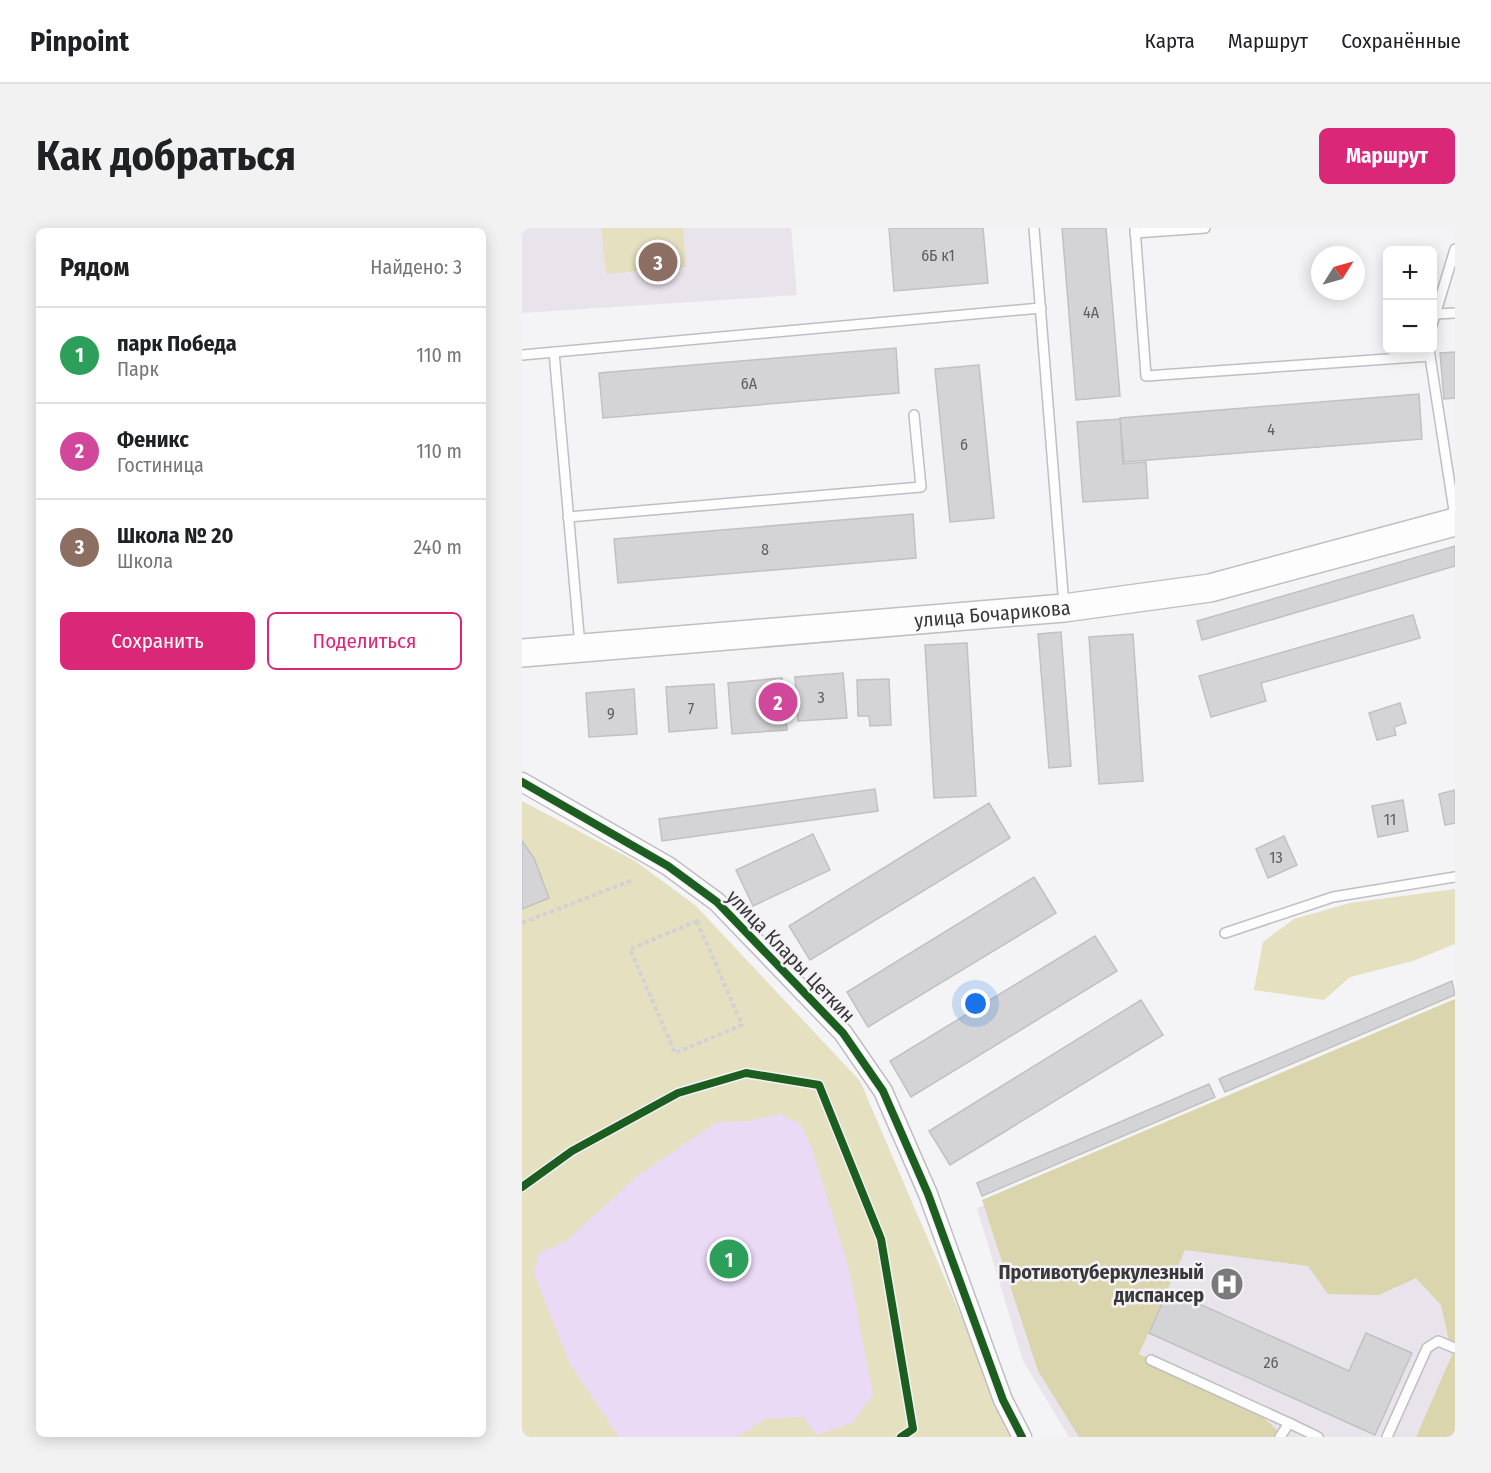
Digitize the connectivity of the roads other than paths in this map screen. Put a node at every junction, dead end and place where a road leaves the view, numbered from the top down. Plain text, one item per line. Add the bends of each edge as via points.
1 (1034, 228) edge
2 (1205, 228) edge
3 (1135, 230) edge
4 (1455, 249) edge
5 (1041, 308) junction
6 (1437, 311) edge
7 (1455, 313) edge
8 (1437, 314) edge
9 (554, 352) junction
10 (1418, 354) edge
11 (1430, 354) edge
12 (522, 355) edge
13 (914, 415) dead end
14 (568, 517) junction
15 (1455, 517) edge
16 (1455, 522) edge
17 (1065, 608) junction
18 (580, 648) junction
19 (522, 653) edge
20 (522, 782) edge
21 (1455, 877) edge
22 (1225, 933) dead end
23 (1455, 1348) edge
24 (1151, 1360) dead end
25 (1289, 1424) junction
26 (1022, 1437) edge
27 (1280, 1437) edge
28 (1318, 1437) edge
29 (1387, 1437) edge

1 - 5 lane
2 - 3 lane
3 - 10 lane via 1146,376
4 - 6 lane
5 - 9 lane
5 - 17 lane
7 - 8 lane
9 - 12 lane
9 - 14 lane
11 - 15 lane
13 - 14 lane via 921,487
14 - 18 lane
16 - 17 main road, улица Бочарикова via 1210,588
17 - 18 main road, улица Бочарикова
18 - 19 main road, улица Бочарикова
20 - 26 street, улица Клары Цеткин via 668,866 717,902 843,1033 882,1091 919,1173 1003,1400
21 - 22 lane via 1333,897
23 - 29 lane via 1438,1341 1427,1348
24 - 25 lane
25 - 27 lane
25 - 28 lane

